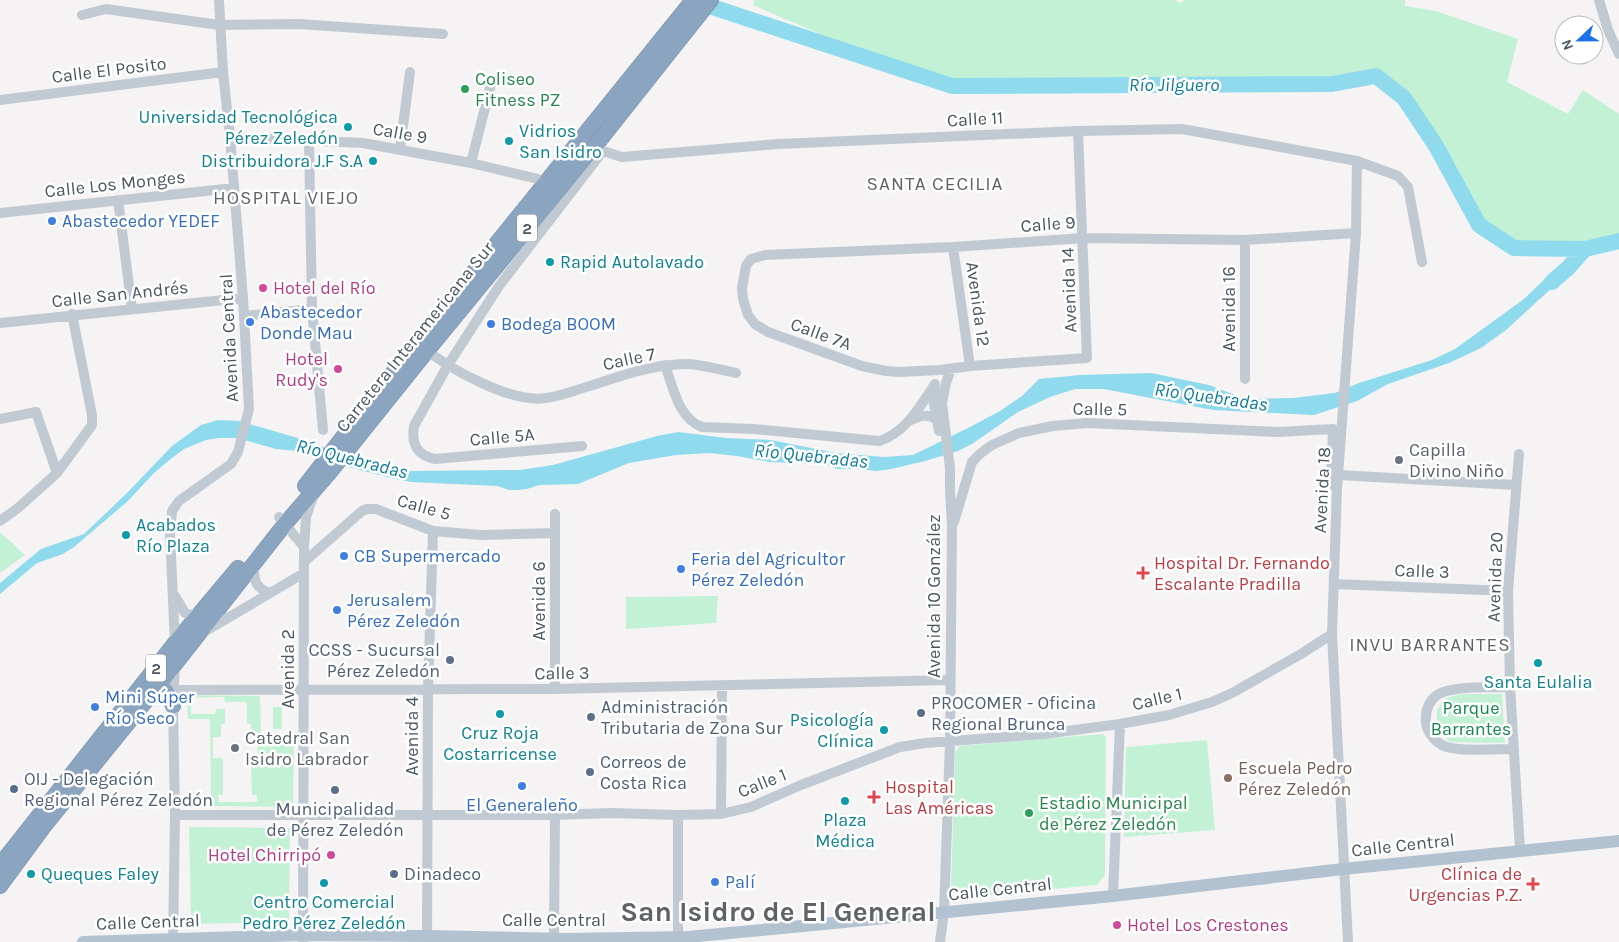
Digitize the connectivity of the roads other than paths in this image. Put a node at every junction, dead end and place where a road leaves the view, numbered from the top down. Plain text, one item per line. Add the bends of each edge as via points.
1 (219, 0) edge
2 (693, 0) edge
3 (710, 0) edge
4 (1599, 0) edge
5 (82, 15) dead end
6 (219, 26) junction
7 (443, 34) dead end
8 (1619, 54) edge
9 (223, 72) junction
10 (410, 72) dead end
11 (492, 80) dead end
12 (0, 100) edge
13 (1078, 131) junction
14 (230, 137) junction
15 (309, 141) junction
16 (595, 144) junction
17 (400, 149) junction
18 (1357, 161) junction
19 (472, 163) junction
20 (553, 186) junction
21 (234, 188) junction
22 (118, 200) junction
23 (0, 213) edge
24 (1356, 233) junction
25 (1084, 238) junction
26 (1245, 240) junction
27 (953, 247) junction
28 (1422, 262) dead end
29 (746, 266) joint
30 (243, 298) junction
31 (132, 309) junction
32 (312, 309) junction
33 (72, 314) junction
34 (244, 316) junction
35 (0, 323) edge
36 (422, 347) junction
37 (448, 365) junction
38 (665, 366) junction
39 (970, 366) junction
40 (951, 369) junction
41 (940, 370) junction
42 (736, 373) dead end
43 (1245, 378) dead end
44 (935, 384) junction
45 (0, 419) edge
46 (911, 420) junction
47 (940, 425) junction
48 (323, 430) dead end
49 (582, 446) dead end
50 (1519, 454) dead end
51 (56, 473) junction
52 (1338, 475) junction
53 (322, 477) junction
54 (1516, 485) junction
55 (1337, 489) junction
56 (555, 514) dead end
57 (0, 521) edge
58 (282, 521) junction
59 (952, 527) junction
60 (433, 530) junction
61 (555, 533) junction
62 (304, 547) junction
63 (254, 565) junction
64 (304, 567) junction
65 (1334, 584) junction
66 (1508, 591) junction
67 (173, 593) junction
68 (269, 593) junction
69 (206, 607) junction
70 (1332, 634) junction
71 (196, 636) junction
72 (175, 643) junction
73 (175, 663) junction
74 (950, 680) junction
75 (722, 686) junction
76 (1510, 688) junction
77 (304, 689) junction
78 (554, 689) junction
79 (174, 690) junction
80 (428, 690) junction
81 (154, 691) junction
82 (173, 706) junction
83 (1120, 724) junction
84 (950, 742) junction
85 (1513, 750) junction
86 (721, 814) junction
87 (175, 815) junction
88 (302, 815) junction
89 (427, 815) junction
90 (555, 815) junction
91 (678, 815) junction
92 (1619, 840) edge
93 (1520, 850) junction
94 (0, 865) edge
95 (1343, 869) junction
96 (0, 886) edge
97 (1113, 896) junction
98 (944, 912) junction
99 (303, 939) edge
100 (427, 939) edge
101 (554, 939) junction
102 (685, 939) edge
103 (174, 941) edge
104 (567, 941) edge
105 (83, 942) edge
106 (940, 942) edge
107 (1348, 942) edge

1 - 6 street, Avenida Central
2 - 16 highway, Carretera Interamericana Sur / 2
3 - 16 highway, Carretera Interamericana Sur / 2
4 - 8 street
5 - 6 street via 106,9
6 - 7 street via 299,24
6 - 9 street, Avenida Central
9 - 12 street, Calle El Posito
9 - 14 street, Avenida Central
10 - 17 street
11 - 19 street
13 - 16 street, Calle 11 via 778,144 622,157
13 - 18 street, Calle 11 via 1182,129
13 - 25 street, Avenida 14
14 - 15 street, Calle 9
14 - 21 street, Avenida Central
15 - 17 street, Calle 9
15 - 32 street
16 - 20 highway, Carretera Interamericana Sur / 2
16 - 37 street
17 - 19 street, Calle 9
18 - 24 street, Avenida 18
18 - 28 street, Calle 11 via 1398,176 1408,187
19 - 20 street, Calle 9
20 - 36 highway, Carretera Interamericana Sur / 2
21 - 22 street, Calle Los Monges
21 - 30 street, Avenida Central
22 - 23 street, Calle Los Monges
22 - 31 street
24 - 26 street, Calle 9
24 - 52 street, Avenida 18
25 - 26 street, Calle 9
25 - 27 street, Calle 9
25 - 39 street, Avenida 14 via 1087,358
26 - 43 street, Avenida 16
27 - 29 street, Calle 9 via 765,254 751,259
27 - 39 street, Avenida 12
29 - 41 street, Calle 7A via 742,288 748,315 768,332 862,366 899,372
30 - 31 street, Calle San Andrés
30 - 34 street, Avenida Central
31 - 33 street, Calle San Andrés
32 - 34 street
32 - 48 street
33 - 35 street, Calle San Andrés
33 - 51 street via 92,425
34 - 67 street, Avenida Central via 249,409 238,452 226,469 174,506 170,533
36 - 37 street, Calle 7
36 - 53 highway, Carretera Interamericana Sur / 2
37 - 38 street, Calle 7 via 479,381 530,399 545,399
37 - 49 street, Calle 5A via 414,426 412,437 415,446 425,457 435,459
38 - 42 street via 685,364
38 - 46 street, Calle 7 via 682,410 694,424 702,427 879,441 894,435
39 - 40 street
40 - 41 street
40 - 47 street, Avenida 10 González
41 - 44 street, Avenida 10 González
44 - 46 street, Calle 7
44 - 47 street, Avenida 10 González via 933,398
45 - 51 street via 36,412
46 - 47 street via 932,416
47 - 59 street, Avenida 10 González
50 - 54 street, Avenida 20
51 - 57 street
52 - 54 street
52 - 55 street, Avenida 18
53 - 58 highway, Carretera Interamericana Sur / 2
53 - 62 street, Avenida 2 via 309,505
54 - 66 street, Avenida 20
55 - 59 street, Calle 5 via 1331,477 1333,429 1278,432 1087,423 1053,426 1001,440 972,462
55 - 65 street, Avenida 18
56 - 61 street, Avenida 6
58 - 62 street
58 - 63 highway, Carretera Interamericana Sur / 2
58 - 69 highway, Carretera Interamericana Sur / 2
59 - 74 street, Avenida 10 González
60 - 61 street, Calle 5 via 481,535
60 - 64 street, Calle 5 via 376,509 366,509
60 - 80 street, Avenida 4
61 - 78 street, Avenida 6
62 - 64 street, Avenida 2
63 - 68 street via 257,585
63 - 71 highway, Carretera Interamericana Sur / 2
64 - 68 street, Calle 5
64 - 77 street, Avenida 2
65 - 66 street, Calle 3
65 - 70 street, Avenida 18
66 - 76 street, Avenida 20
67 - 69 street via 185,613 192,615
67 - 72 street, Avenida Central
68 - 71 street, Calle 5
69 - 72 highway, Carretera Interamericana Sur / 2
70 - 83 street, Calle 1 via 1220,698 1169,715
70 - 95 street, Avenida 18
71 - 73 highway, Carretera Interamericana Sur / 2
72 - 73 street, Avenida Central
72 - 94 highway, Carretera Interamericana Sur / 2
73 - 79 street, Avenida Central
73 - 81 highway, Carretera Interamericana Sur / 2
74 - 75 street, Calle 3
74 - 84 street, Avenida 10 González
75 - 78 street, Calle 3
75 - 86 street
76 - 85 street, Avenida 20
76 - 85 street via 1454,689 1437,696 1427,708 1426,724 1432,738 1444,746
77 - 79 street, Calle 3
77 - 80 street, Calle 3
77 - 88 street, Avenida 2
78 - 80 street, Calle 3
79 - 82 street, Avenida Central
80 - 89 street, Avenida 4
81 - 82 highway via 165,690
81 - 96 highway, Carretera Interamericana Sur / 2
82 - 87 street, Avenida Central
83 - 84 street, Calle 1
83 - 97 street
84 - 86 street, Calle 1 via 900,747 751,806
84 - 98 street, Avenida 10 González
85 - 93 street, Avenida 20
86 - 91 street, Calle 1
87 - 88 street, Calle 1
87 - 103 street, Avenida Central
88 - 89 street, Calle 1
88 - 99 street, Avenida 2
89 - 90 street, Calle 1
89 - 100 street, Avenida 4
90 - 91 street, Calle 1
90 - 101 street
91 - 102 street
92 - 93 main road, Calle Central
93 - 95 main road, Calle Central
95 - 97 main road, Calle Central
95 - 107 street, Avenida 18
97 - 98 main road, Calle Central
98 - 102 main road, Calle Central
98 - 106 street, Avenida 10 González
99 - 100 main road, Calle Central
99 - 103 main road, Calle Central
100 - 101 main road, Calle Central
101 - 104 main road, Calle Central
102 - 104 main road, Calle Central
103 - 105 main road, Calle Central

